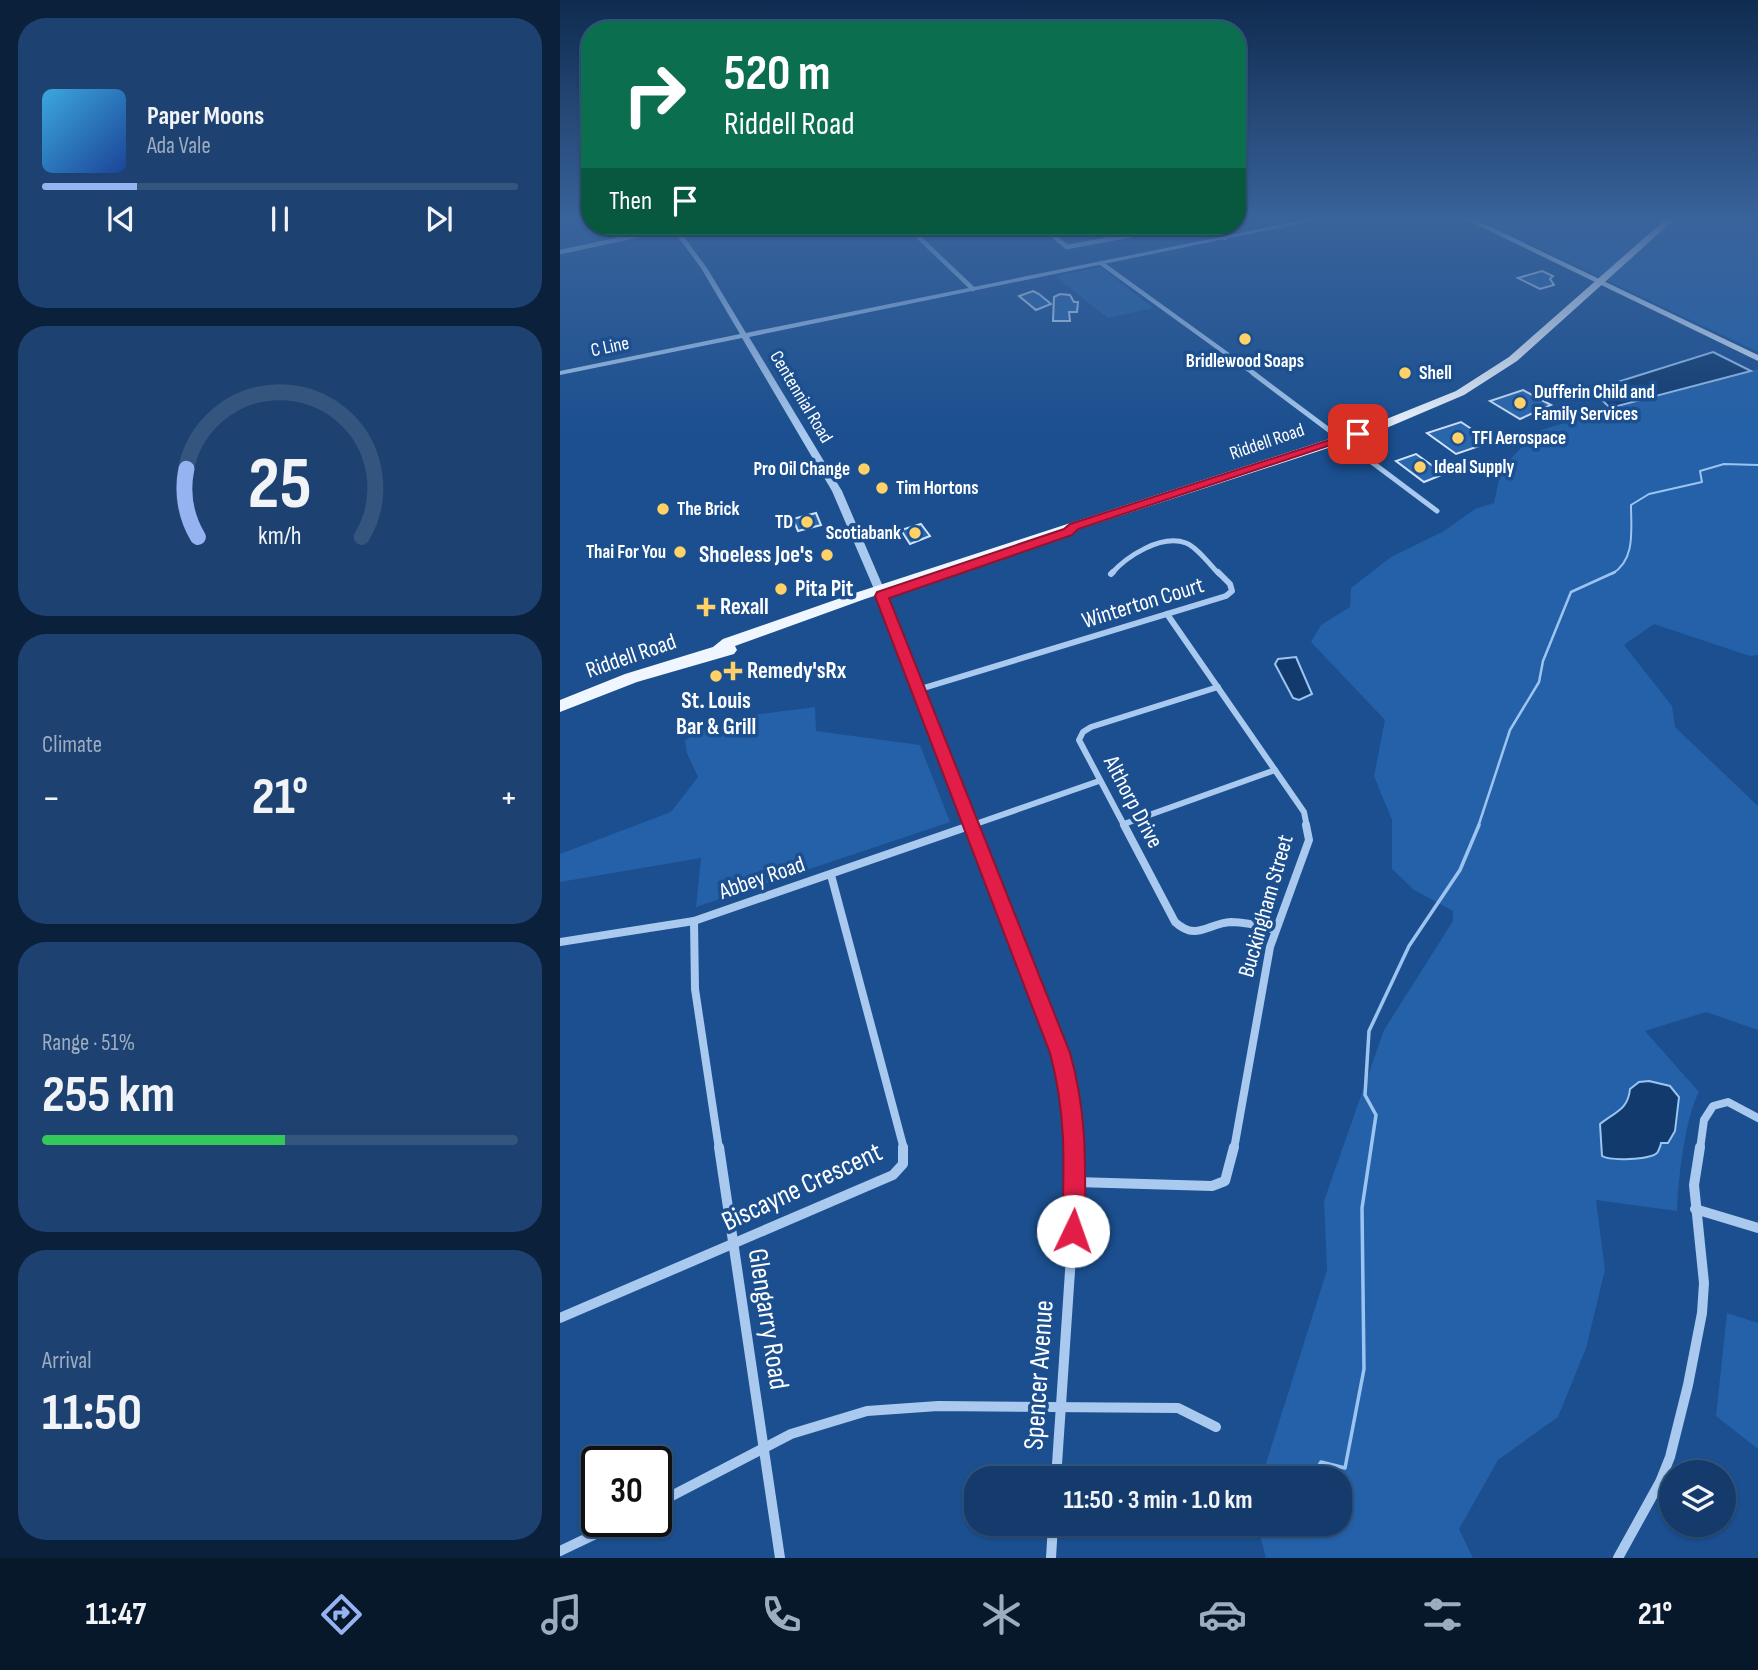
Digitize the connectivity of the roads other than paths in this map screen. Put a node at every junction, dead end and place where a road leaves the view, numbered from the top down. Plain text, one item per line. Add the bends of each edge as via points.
1 (717, 291) edge
2 (965, 291) edge
3 (1139, 291) edge
4 (1592, 291) edge
5 (1617, 291) edge
6 (744, 336) junction
7 (1758, 358) edge
8 (560, 373) edge
9 (1344, 439) junction
10 (1437, 511) dead end
11 (1111, 574) dead end
12 (881, 593) junction
13 (1167, 614) junction
14 (1219, 687) junction
15 (917, 690) junction
16 (560, 706) edge
17 (1275, 770) junction
18 (1099, 781) junction
19 (1124, 824) junction
20 (970, 826) junction
21 (831, 875) junction
22 (694, 921) junction
23 (1275, 930) junction
24 (560, 942) edge
25 (1758, 1118) edge
26 (1076, 1182) junction
27 (1695, 1209) junction
28 (1758, 1228) edge
29 (731, 1244) junction
30 (560, 1318) edge
31 (1061, 1407) junction
32 (1216, 1427) dead end
33 (763, 1446) junction
34 (1057, 1466) edge
35 (672, 1495) edge
36 (1052, 1536) edge
37 (589, 1537) edge
38 (560, 1551) edge
39 (779, 1558) edge
40 (1051, 1558) edge
41 (1618, 1558) edge

1 - 6 street, Centennial Road
2 - 6 street, C Line
3 - 9 street
4 - 9 main road, Riddell Road via 1513,359 1460,393
5 - 7 main road
6 - 8 street, C Line
6 - 12 street, Centennial Road via 837,491
9 - 10 street
9 - 12 main road, Riddell Road
11 - 13 street, Winterton Court via 1125,559 1176,541 1188,544 1232,587 1226,596
12 - 15 street, Spencer Avenue
12 - 16 main road, Riddell Road via 732,650 631,678
13 - 14 street, Buckingham Street
13 - 15 street, Winterton Court
14 - 17 street, Buckingham Street
14 - 18 street, Althorp Drive via 1083,732 1079,740
15 - 20 street, Spencer Avenue
17 - 19 street
17 - 23 street, Buckingham Street via 1304,811 1309,840
18 - 19 street, Althorp Drive
18 - 20 street, Abbey Road
19 - 23 street, Althorp Drive via 1182,930 1196,933 1228,922
20 - 21 street, Abbey Road
20 - 26 street, Spencer Avenue via 1069,1083
21 - 22 street, Abbey Road
21 - 29 street, Biscayne Crescent via 904,1150 903,1164 893,1175
22 - 24 street, Abbey Road
22 - 29 street, Glengarry Road via 695,989
23 - 26 street, Buckingham Street via 1225,1181 1212,1186
25 - 27 street via 1728,1102 1713,1106 1704,1120
26 - 31 street, Spencer Avenue
27 - 28 street
27 - 41 street via 1703,1313 1688,1385 1660,1482
29 - 30 street, Biscayne Crescent
29 - 33 street, Glengarry Road
31 - 32 street via 1178,1408
31 - 33 street via 939,1406 867,1411
31 - 34 street, Spencer Avenue
33 - 35 street
33 - 39 street, Glengarry Road
36 - 40 street
37 - 38 street

